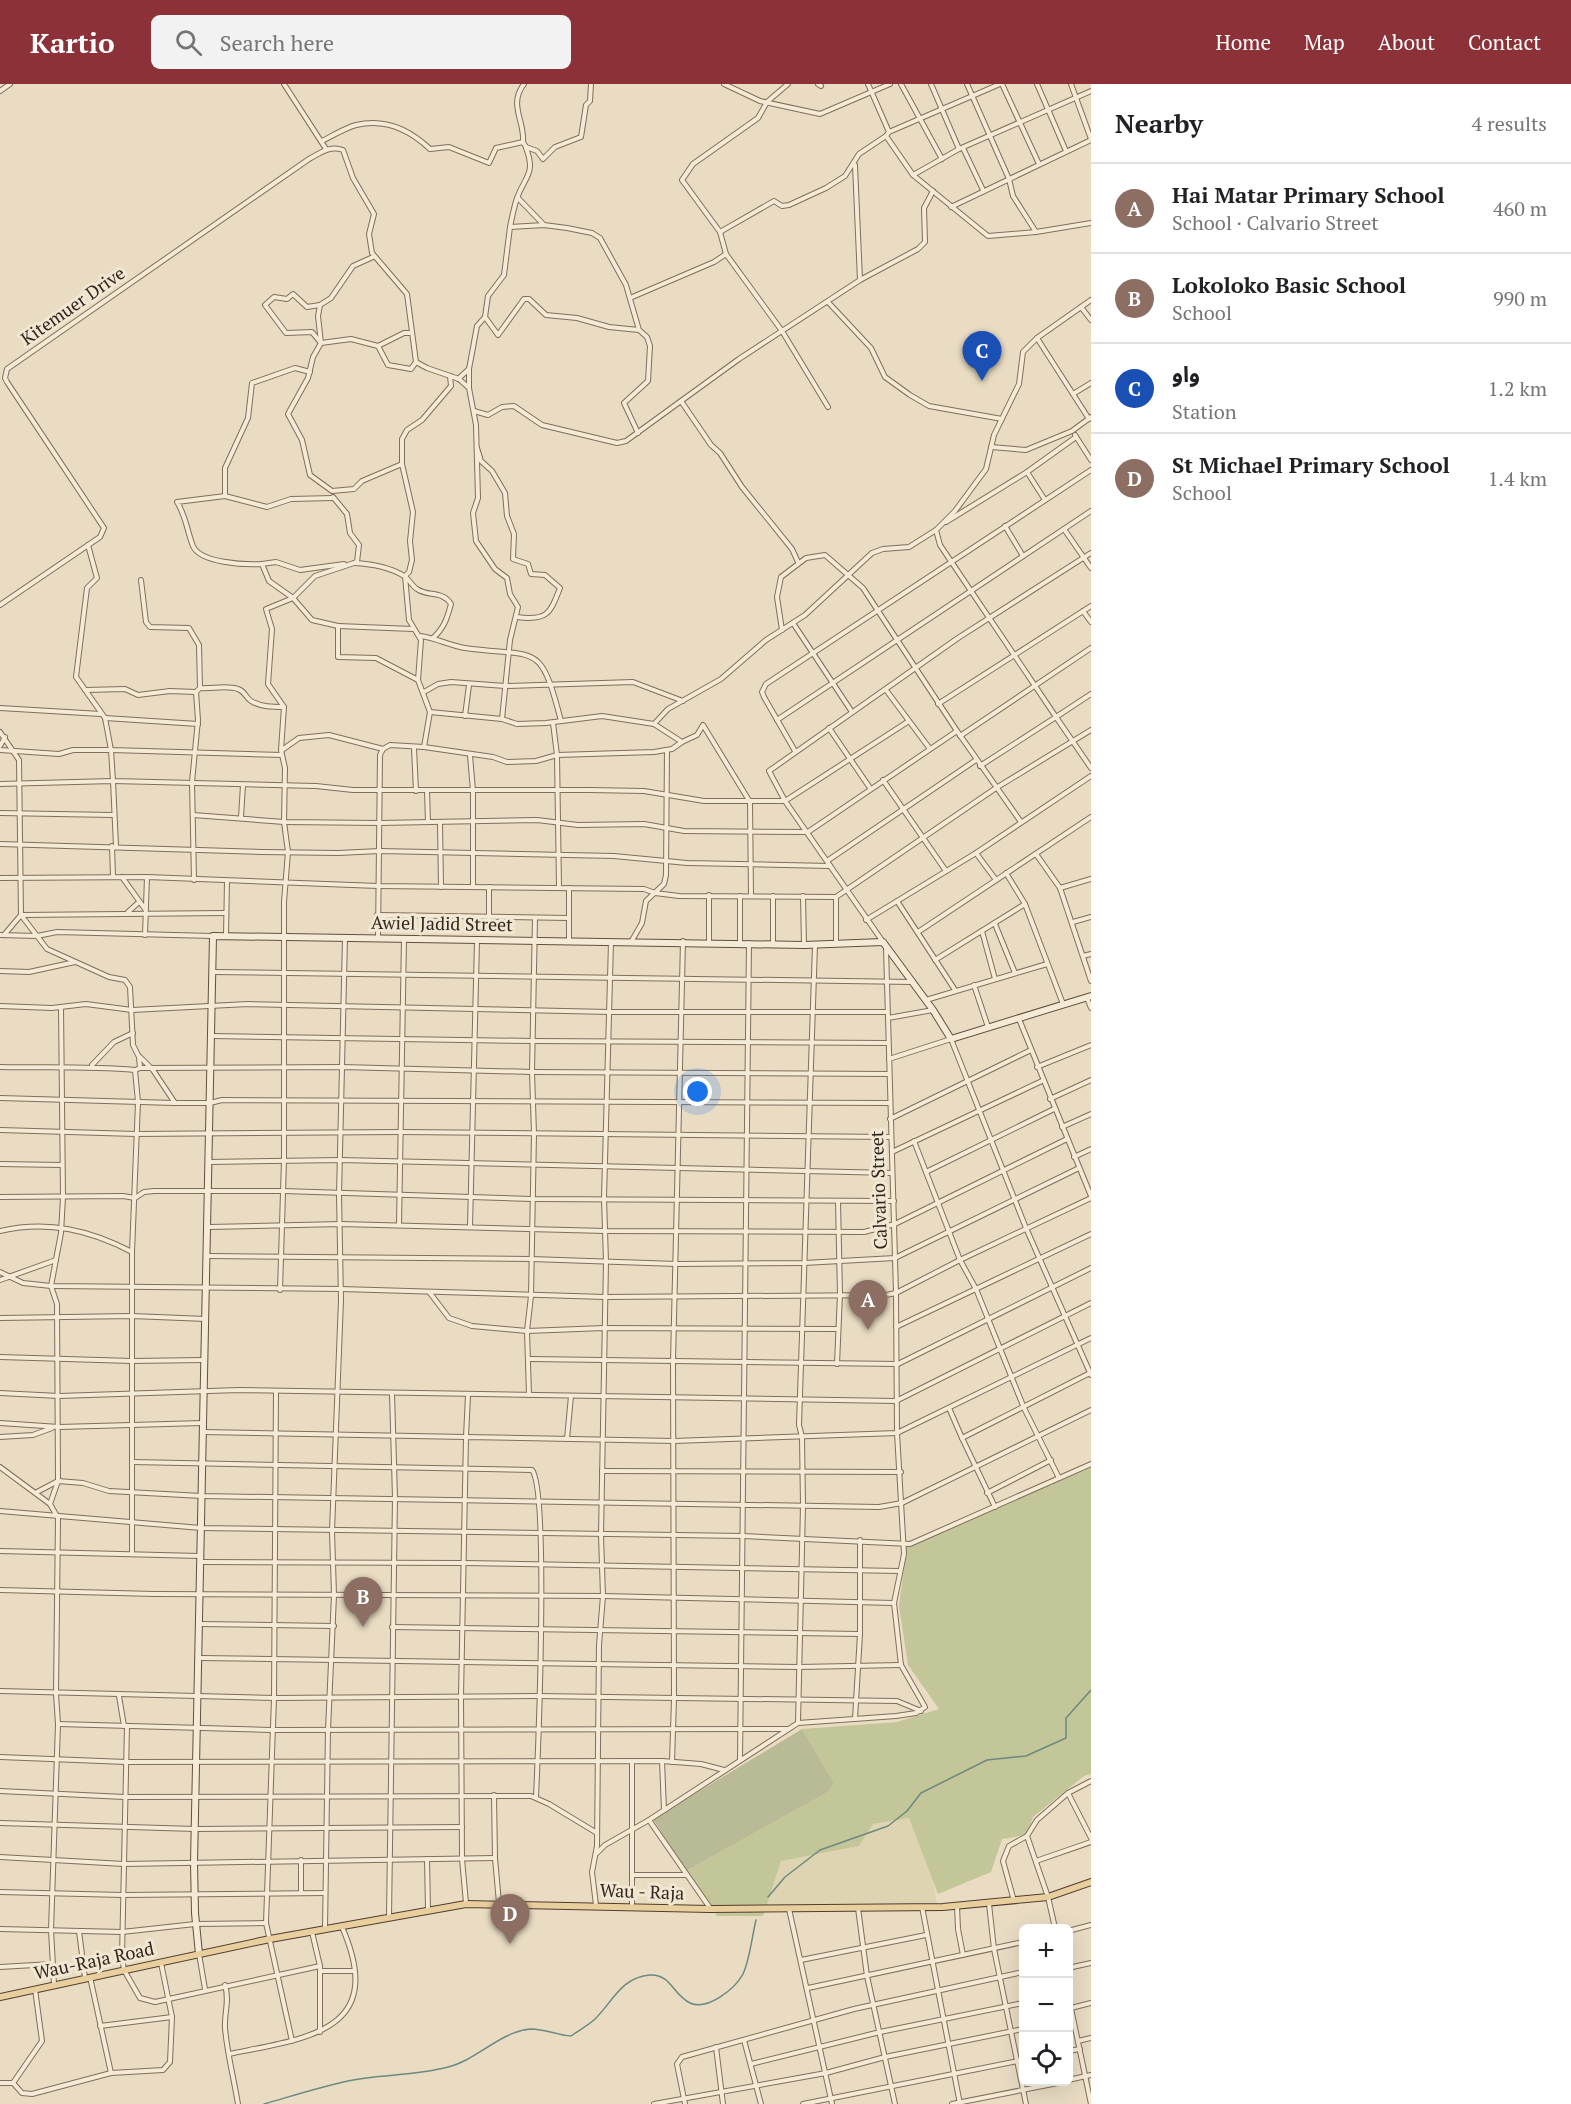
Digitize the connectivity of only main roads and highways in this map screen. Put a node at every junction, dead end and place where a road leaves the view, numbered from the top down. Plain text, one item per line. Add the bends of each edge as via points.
1 (1091, 1882) edge
2 (197, 1954) joint
3 (0, 1997) edge

1 - 2 main road, Wau - Raja via 1048,1896 957,1906 710,1909 466,1904
2 - 3 main road, Wau-Raja Road

